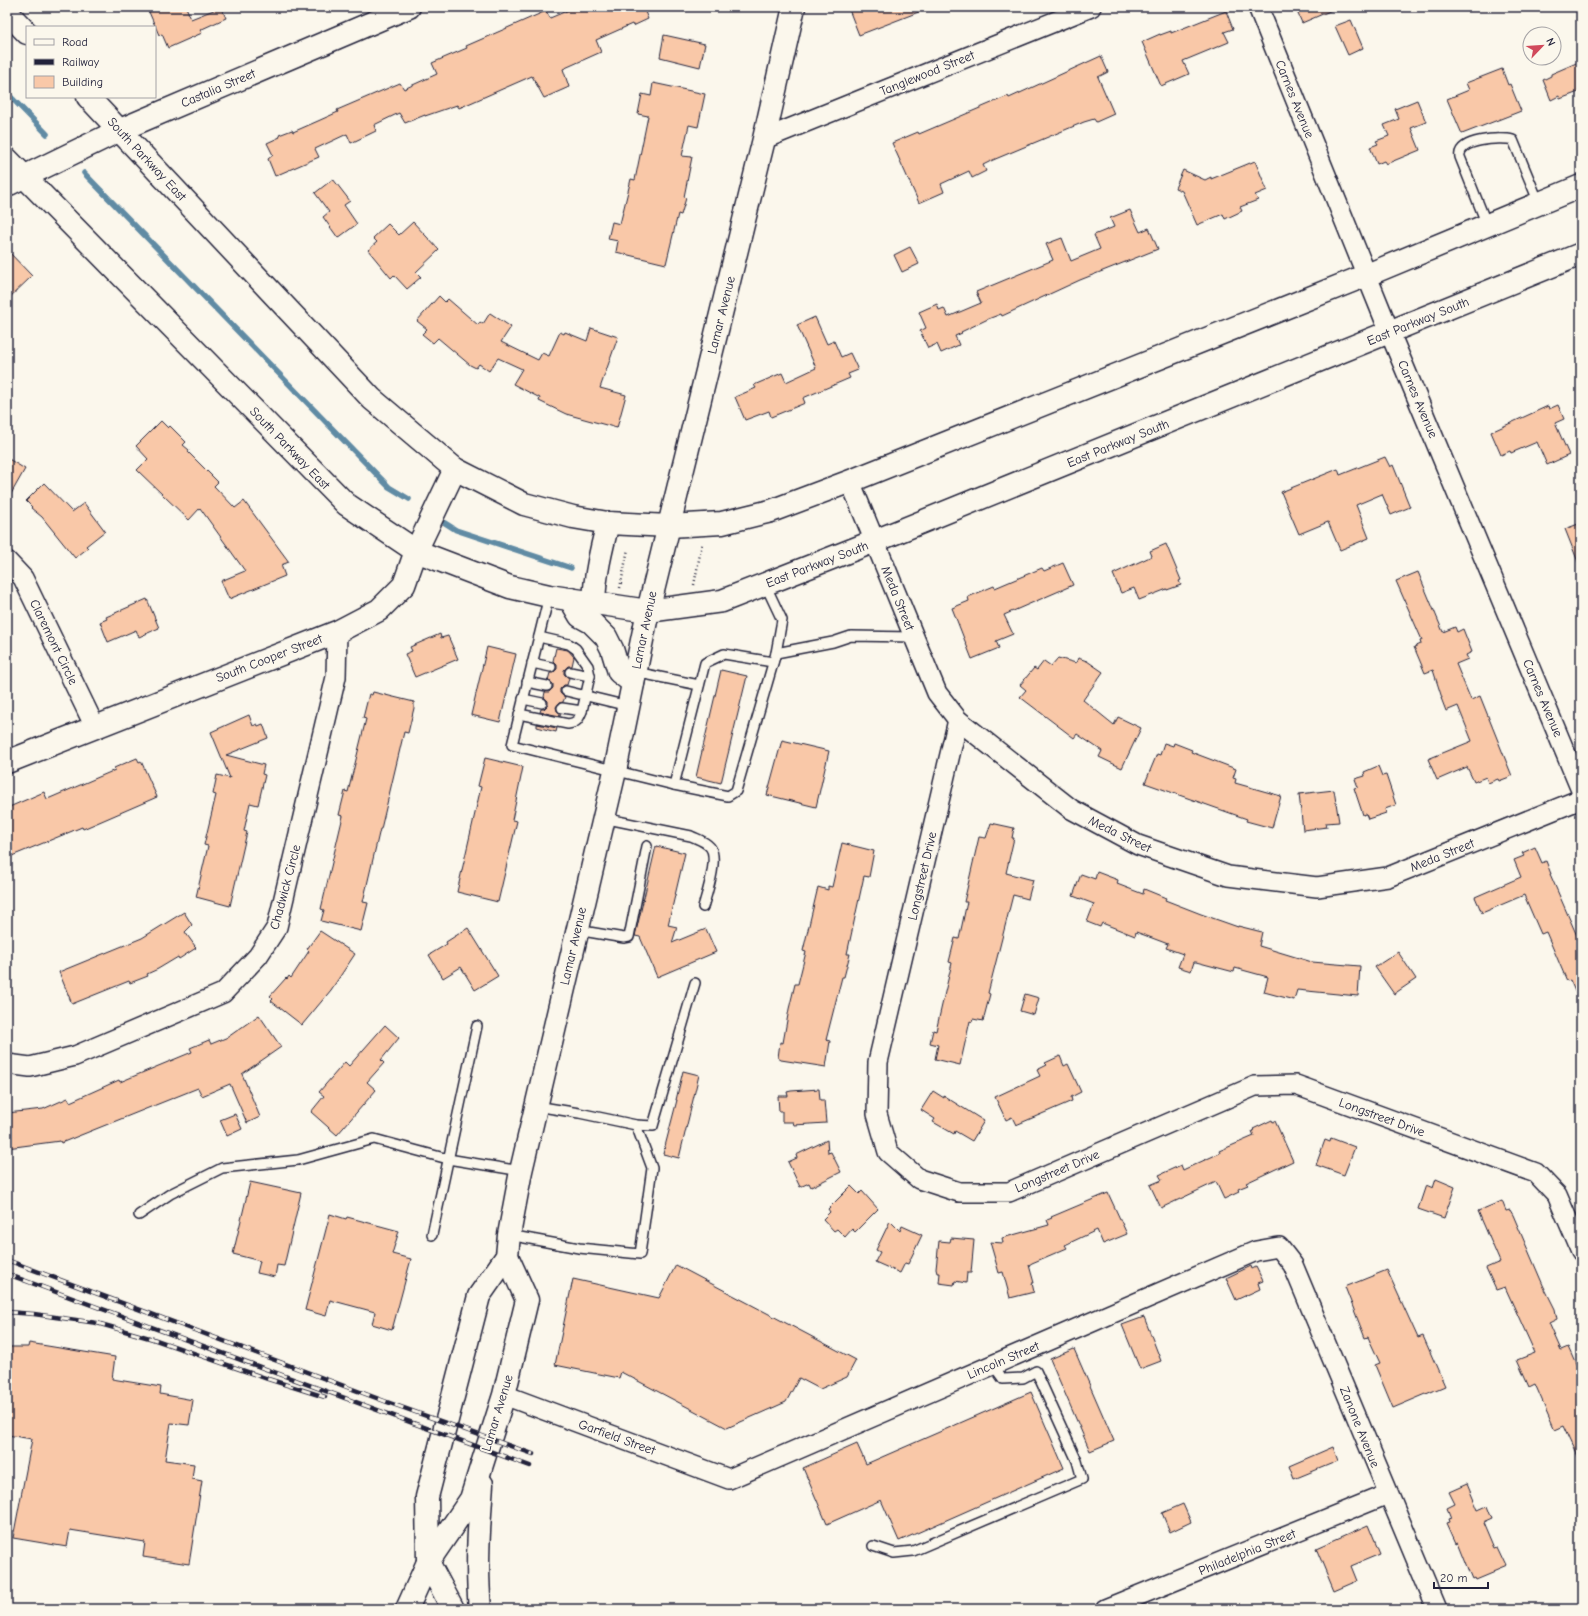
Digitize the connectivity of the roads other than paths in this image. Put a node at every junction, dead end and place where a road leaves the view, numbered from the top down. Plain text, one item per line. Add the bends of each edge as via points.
1 (409, 7) edge
2 (794, 7) edge
3 (1091, 7) edge
4 (1258, 7) edge
5 (7, 12) edge
6 (26, 32) edge
7 (89, 98) edge
8 (120, 130) junction
9 (764, 140) junction
10 (7, 159) edge
11 (16, 181) edge
12 (1581, 186) edge
13 (1539, 203) junction
14 (1487, 225) junction
15 (1581, 254) edge
16 (1366, 275) junction
17 (1390, 333) junction
18 (455, 470) junction
19 (850, 481) junction
20 (608, 523) junction
21 (669, 526) junction
22 (875, 541) junction
23 (416, 551) junction
24 (7, 561) edge
25 (765, 584) junction
26 (560, 597) junction
27 (594, 602) junction
28 (648, 611) junction
29 (337, 632) junction
30 (539, 637) junction
31 (914, 637) junction
32 (774, 657) junction
33 (532, 663) junction
34 (551, 667) dead end
35 (570, 672) dead end
36 (590, 676) junction
37 (634, 678) junction
38 (527, 682) junction
39 (699, 685) junction
40 (547, 686) dead end
41 (566, 691) dead end
42 (586, 696) junction
43 (523, 699) junction
44 (542, 703) dead end
45 (628, 706) junction
46 (562, 708) dead end
47 (582, 711) junction
48 (519, 714) junction
49 (958, 720) junction
50 (95, 727) junction
51 (7, 762) edge
52 (615, 771) junction
53 (674, 785) junction
54 (1581, 790) edge
55 (1581, 799) edge
56 (603, 818) junction
57 (647, 846) dead end
58 (703, 907) dead end
59 (577, 930) junction
60 (695, 983) dead end
61 (477, 1026) dead end
62 (7, 1064) edge
63 (535, 1106) junction
64 (636, 1125) junction
65 (448, 1159) junction
66 (521, 1172) junction
67 (139, 1214) dead end
68 (432, 1235) dead end
69 (508, 1245) junction
70 (1279, 1247) joint
71 (1581, 1251) edge
72 (993, 1365) junction
73 (504, 1395) junction
74 (483, 1460) junction
75 (729, 1479) joint
76 (1388, 1494) junction
77 (873, 1546) dead end
78 (428, 1562) junction
79 (407, 1609) edge
80 (453, 1609) edge
81 (480, 1609) edge
82 (1105, 1609) edge
83 (1436, 1609) edge

1 - 8 main road, Castalia Street
2 - 9 main road, Lamar Avenue
3 - 9 street, Tanglewood Street
4 - 16 street, Carnes Avenue
5 - 6 main road
7 - 8 main road, South Parkway East
8 - 11 main road, Castalia Street
8 - 18 main road, South Parkway East via 372,399
9 - 21 main road, Lamar Avenue
10 - 11 main road, South Parkway East
11 - 23 main road, South Parkway East via 346,504
12 - 13 main road
13 - 14 main road
13 - 14 lane via 1513,140 1488,139 1468,144 1461,148 1460,157
14 - 16 main road
15 - 17 main road, East Parkway South
16 - 17 street, Carnes Avenue
16 - 19 main road
17 - 22 main road, East Parkway South
17 - 54 street, Carnes Avenue
18 - 20 main road, South Parkway East via 524,504
18 - 23 main road, South Cooper Street
19 - 21 main road via 771,511 722,523
19 - 22 street, Meda Street
20 - 21 main road, South Parkway East
20 - 27 main road via 598,560
21 - 28 main road, Lamar Avenue
22 - 25 main road, East Parkway South
22 - 31 street, Meda Street
23 - 26 main road, South Parkway East via 510,587
23 - 29 main road, South Cooper Street via 404,585 379,610
24 - 50 street, Claremont Circle via 23,578
25 - 28 main road, East Parkway South via 722,601
25 - 32 lane via 782,620
26 - 27 main road, South Parkway East
26 - 30 lane
26 - 37 main road via 606,637 619,672
27 - 28 main road, South Parkway East
28 - 37 main road, Lamar Avenue
29 - 50 main road, South Cooper Street
29 - 62 street, Chadwick Circle via 336,677 277,927 258,956 223,993 75,1056 30,1067
30 - 33 lane
30 - 36 lane via 569,644 576,649 588,666
31 - 32 lane via 851,636
31 - 49 street, Meda Street via 937,693
32 - 39 lane via 724,654 705,663
32 - 53 lane via 736,791 728,796
33 - 34 lane
33 - 38 lane
35 - 36 lane
36 - 42 lane
37 - 39 lane
37 - 45 main road, Lamar Avenue
38 - 40 lane
38 - 43 lane
39 - 53 lane
41 - 42 lane
42 - 45 lane
42 - 47 lane
43 - 44 lane
43 - 48 lane
45 - 52 main road, Lamar Avenue
46 - 47 lane
47 - 48 lane via 574,724
48 - 52 lane via 512,745
49 - 55 street, Meda Street via 1071,809 1138,845 1228,876 1318,887 1388,877
49 - 71 street, Longstreet Drive via 878,1062 877,1114 888,1152 919,1179 959,1192 1009,1192 1255,1086 1296,1085 1536,1173 1557,1195
50 - 51 main road, South Cooper Street
52 - 53 lane
52 - 56 main road, Lamar Avenue
56 - 58 lane via 691,836 711,847 714,859
56 - 59 main road, Lamar Avenue
57 - 59 lane via 629,937
59 - 63 main road, Lamar Avenue
60 - 64 lane via 653,1126
61 - 65 lane
63 - 64 lane
63 - 66 main road, Lamar Avenue
64 - 69 lane via 652,1168 640,1254
65 - 66 lane
65 - 67 lane via 374,1139 298,1160 222,1168 170,1194
65 - 68 lane
66 - 69 main road, Lamar Avenue
69 - 73 main road, Lamar Avenue via 527,1300
69 - 78 main road, Lamar Avenue via 479,1296 427,1497
70 - 72 street, Lincoln Street via 1256,1251
70 - 76 street, Zanone Avenue via 1293,1265
72 - 75 street, Lincoln Street
72 - 77 lane via 1003,1379 1023,1378 1036,1371 1077,1461 1082,1478 913,1550 894,1553
73 - 74 main road, Lamar Avenue
73 - 75 street, Garfield Street
74 - 78 main road, Lamar Avenue via 471,1499
74 - 81 main road via 478,1539
76 - 82 street, Philadelphia Street
76 - 83 street, Zanone Avenue
78 - 79 main road, Lamar Avenue
78 - 80 main road

